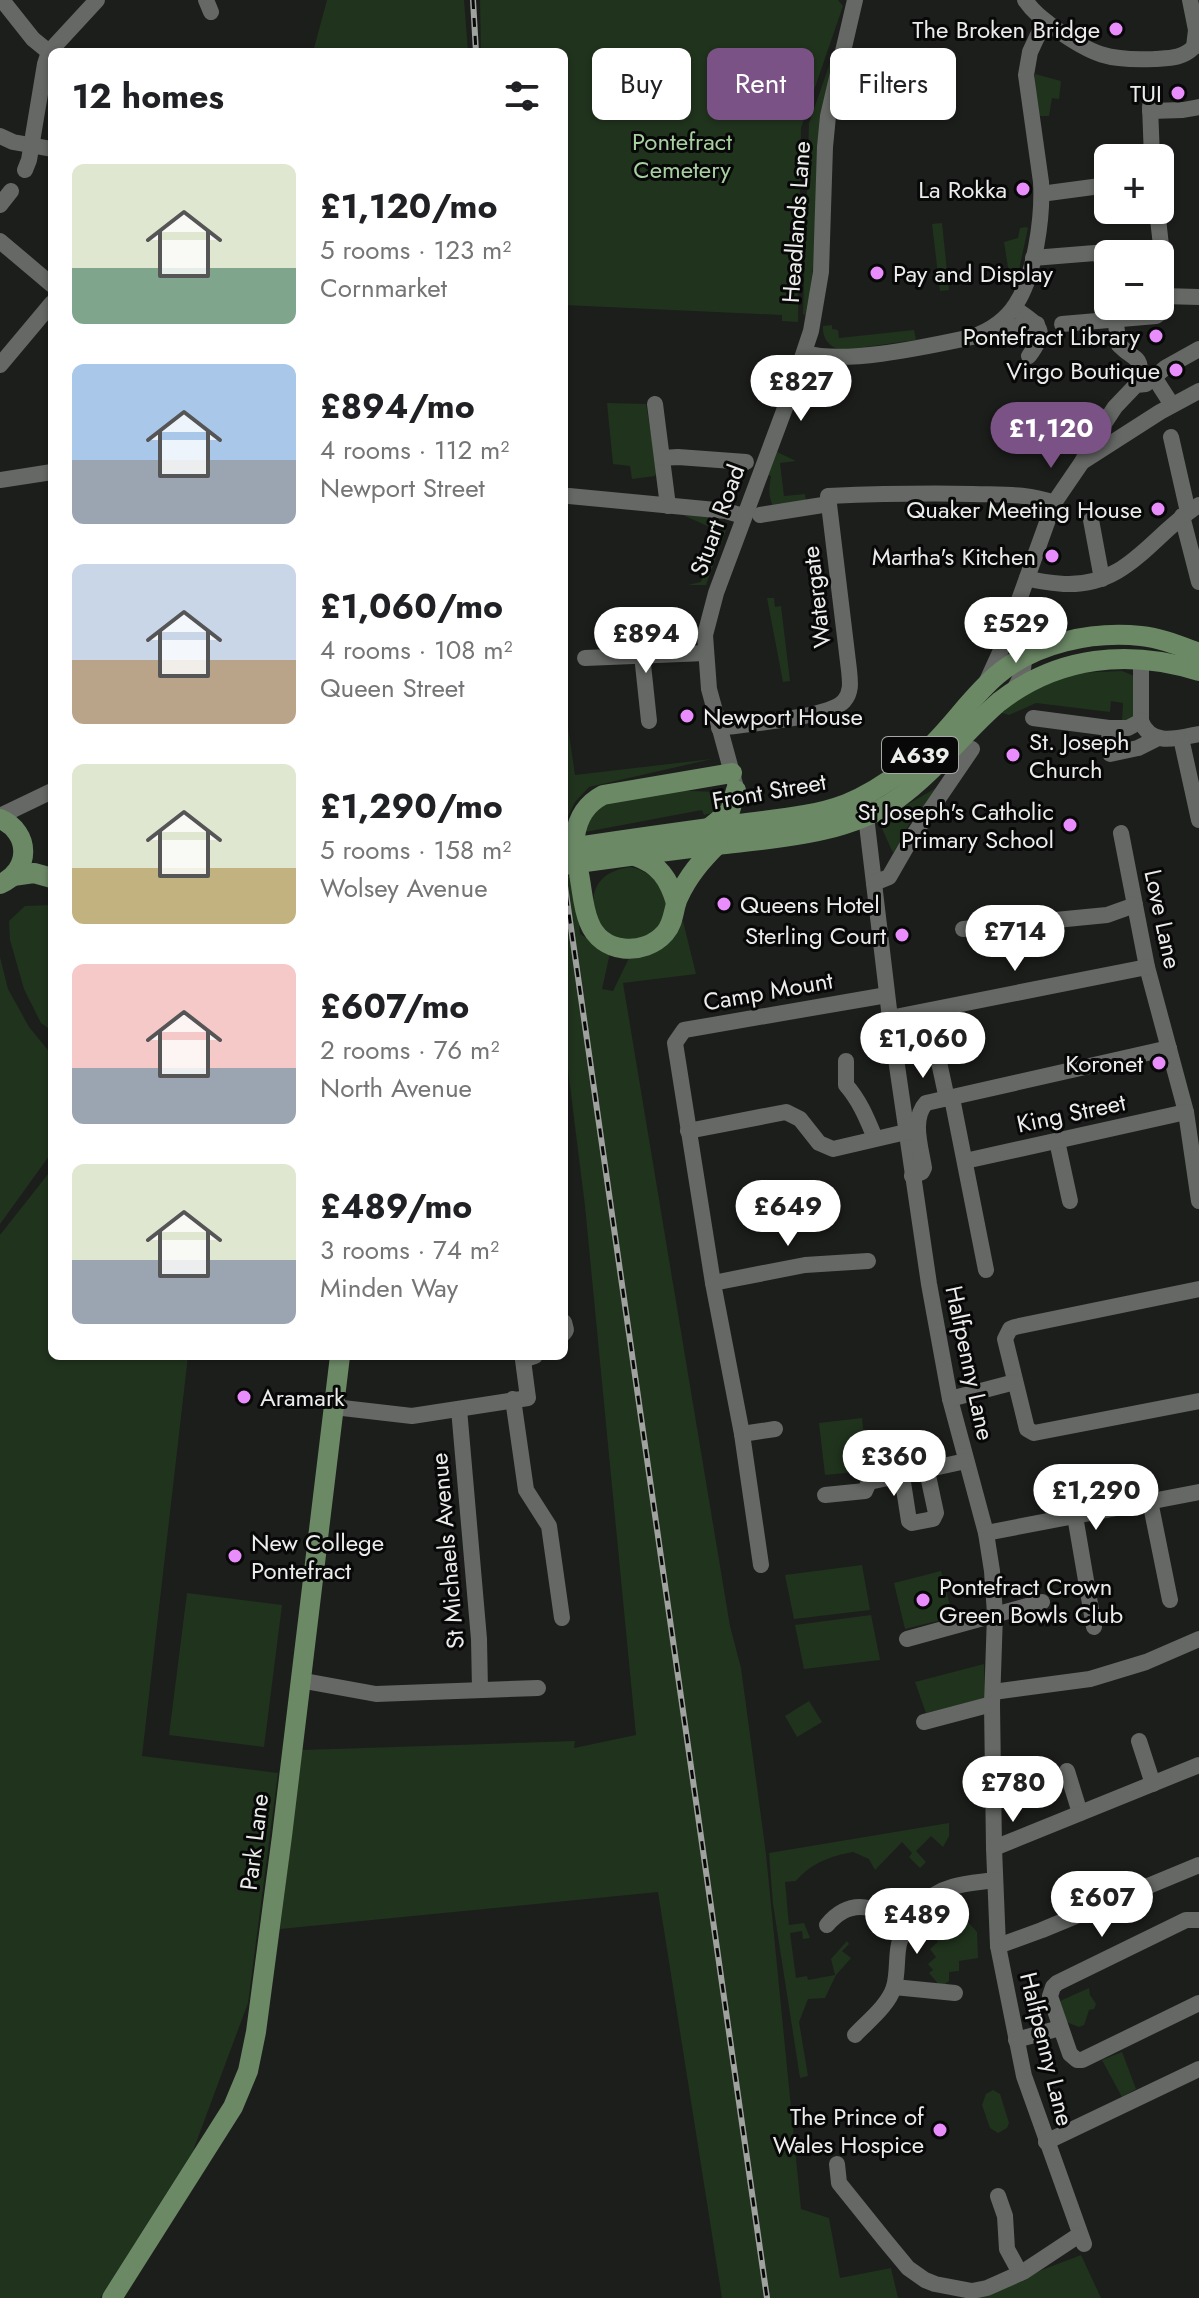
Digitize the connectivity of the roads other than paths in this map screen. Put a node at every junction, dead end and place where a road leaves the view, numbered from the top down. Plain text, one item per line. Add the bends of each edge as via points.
1 (2, 0) edge
2 (97, 0) edge
3 (855, 0) edge
4 (1190, 0) edge
5 (1025, 1) edge
6 (1044, 22) junction
7 (53, 48) edge
8 (1196, 50) edge
9 (48, 51) edge
10 (48, 56) edge
11 (1199, 107) edge
12 (0, 136) edge
13 (1151, 144) edge
14 (31, 145) junction
15 (48, 148) edge
16 (25, 170) dead end
17 (1094, 187) edge
18 (1048, 193) dead end
19 (0, 241) edge
20 (1094, 253) edge
21 (1033, 258) junction
22 (48, 282) edge
23 (1174, 296) edge
24 (1199, 297) edge
25 (48, 308) edge
26 (1020, 312) dead end
27 (1094, 319) edge
28 (1123, 320) edge
29 (1062, 324) dead end
30 (1040, 326) junction
31 (1008, 332) dead end
32 (1199, 349) edge
33 (805, 353) junction
34 (1029, 356) dead end
35 (0, 365) edge
36 (1147, 382) junction
37 (1199, 391) edge
38 (655, 404) dead end
39 (1167, 408) junction
40 (1171, 437) dead end
41 (662, 458) junction
42 (746, 462) dead end
43 (1082, 462) junction
44 (48, 473) edge
45 (0, 480) edge
46 (569, 496) dead end
47 (829, 500) junction
48 (1054, 503) junction
49 (668, 506) junction
50 (1190, 511) edge
51 (760, 512) junction
52 (1091, 520) dead end
53 (1027, 578) junction
54 (1102, 579) junction
55 (1199, 582) edge
56 (1012, 626) junction
57 (1103, 637) junction
58 (1151, 638) junction
59 (705, 653) junction
60 (1199, 653) edge
61 (642, 655) junction
62 (1025, 656) junction
63 (585, 658) dead end
64 (1141, 658) junction
65 (1054, 669) junction
66 (1199, 671) edge
67 (984, 688) junction
68 (1013, 691) junction
69 (1033, 718) dead end
70 (649, 721) dead end
71 (1141, 721) junction
72 (719, 728) junction
73 (1109, 728) junction
74 (1199, 734) edge
75 (1158, 738) junction
76 (1181, 738) junction
77 (972, 749) dead end
78 (734, 782) junction
79 (875, 790) junction
80 (47, 794) edge
81 (843, 805) junction
82 (866, 816) junction
83 (0, 817) edge
84 (769, 819) junction
85 (1199, 820) edge
86 (1121, 833) dead end
87 (714, 836) junction
88 (20, 837) junction
89 (569, 843) edge
90 (634, 847) junction
91 (604, 851) junction
92 (48, 865) edge
93 (572, 869) edge
94 (48, 877) edge
95 (7, 880) edge
96 (874, 883) junction
97 (676, 903) junction
98 (1135, 905) junction
99 (963, 929) dead end
100 (1147, 967) junction
101 (887, 995) junction
102 (890, 1018) junction
103 (1169, 1048) junction
104 (937, 1053) dead end
105 (846, 1061) dead end
106 (949, 1099) junction
107 (1186, 1112) junction
108 (688, 1131) junction
109 (906, 1132) junction
110 (875, 1138) junction
111 (1057, 1141) junction
112 (1197, 1157) edge
113 (965, 1161) junction
114 (912, 1176) junction
115 (1070, 1201) dead end
116 (1199, 1201) edge
117 (868, 1261) dead end
118 (986, 1270) dead end
119 (713, 1283) junction
120 (1199, 1289) edge
121 (340, 1360) edge
122 (523, 1360) edge
123 (1015, 1382) junction
124 (513, 1399) junction
125 (950, 1399) junction
126 (1199, 1401) edge
127 (334, 1407) junction
128 (459, 1409) junction
129 (775, 1429) dead end
130 (742, 1434) junction
131 (966, 1461) junction
132 (927, 1471) junction
133 (902, 1476) junction
134 (1199, 1492) edge
135 (825, 1495) dead end
136 (1150, 1501) junction
137 (1075, 1516) junction
138 (986, 1533) junction
139 (761, 1565) dead end
140 (1170, 1600) dead end
141 (1042, 1602) dead end
142 (995, 1614) junction
143 (562, 1618) dead end
144 (1094, 1627) dead end
145 (907, 1639) dead end
146 (1199, 1639) edge
147 (299, 1680) junction
148 (538, 1688) dead end
149 (480, 1690) junction
150 (993, 1698) junction
151 (924, 1722) dead end
152 (1139, 1741) dead end
153 (1199, 1765) edge
154 (1067, 1771) dead end
155 (1153, 1784) junction
156 (1080, 1813) junction
157 (994, 1848) junction
158 (1199, 1865) edge
159 (995, 1880) junction
160 (1193, 1920) edge
161 (827, 1925) dead end
162 (905, 1925) junction
163 (998, 1946) junction
164 (894, 1987) junction
165 (955, 1993) dead end
166 (1199, 2003) edge
167 (1060, 2028) junction
168 (855, 2035) dead end
169 (1016, 2040) junction
170 (1199, 2069) edge
171 (1046, 2142) junction
172 (837, 2164) dead end
173 (998, 2196) dead end
174 (1020, 2273) junction
175 (937, 2292) edge
176 (112, 2298) edge

1 - 9 street
2 - 7 street
3 - 33 street, Headlands Lane via 828,116 821,272
4 - 8 street
5 - 6 street
6 - 8 street via 1087,50 1118,59 1181,57
6 - 21 street via 1026,75 1042,193
10 - 14 street
11 - 13 street via 1150,109
12 - 14 street
14 - 15 street
14 - 16 street
17 - 18 street
19 - 22 street
20 - 21 street
21 - 33 street via 1017,303 981,334 879,353 825,358
23 - 24 street
25 - 35 street
26 - 30 street
27 - 29 street
28 - 36 street via 1119,345 1137,358
30 - 31 street via 1018,326
30 - 34 street
32 - 36 street
33 - 51 street, Stuart Road
36 - 39 street
36 - 43 street via 1115,407
37 - 39 street
38 - 41 street
39 - 43 street
40 - 50 street
41 - 42 street
41 - 49 street
43 - 48 street
44 - 45 street
46 - 49 street
47 - 48 street via 928,493 1025,496
47 - 51 street
47 - 72 street, Watergate via 849,693 841,704 823,712
48 - 53 street
49 - 51 street
50 - 54 street via 1127,566
50 - 55 street
51 - 59 street, Stuart Road via 713,600
52 - 54 street
53 - 54 street via 1081,585
53 - 56 street
56 - 62 street
56 - 67 street
57 - 58 main road, Front Street / A639
57 - 62 main road, Front Street / A639
57 - 64 main road, A639 via 1127,643
58 - 60 main road, A639
58 - 64 main road
59 - 61 street
59 - 72 street, Stuart Road
61 - 63 street
61 - 70 street
62 - 65 street
62 - 67 main road, Front Street / A639
62 - 68 street
64 - 65 main road, Front Street / A639 via 1093,660
64 - 66 main road, A639
64 - 71 street
65 - 68 main road, Front Street / A639
67 - 79 main road, Front Street / A639 via 927,750
68 - 82 main road, Front Street / A639 via 929,773
69 - 73 street
71 - 73 street via 1128,728
71 - 75 street
72 - 78 street, Stuart Road
73 - 75 street via 1110,754
74 - 76 street
75 - 76 street
76 - 85 street
77 - 96 street via 889,877
78 - 84 main road via 749,809
78 - 87 main road via 730,811
78 - 89 main road via 603,795 583,811
79 - 81 main road, Front Street / A639
79 - 82 main road
80 - 83 street
80 - 88 street via 33,805
81 - 82 main road
81 - 84 main road, Front Street / A639
82 - 87 main road, Front Street / A639 via 794,835
82 - 96 street, Halfpenny Lane
83 - 88 main road
84 - 87 main road, Front Street / A639
86 - 98 street, Love Lane
87 - 90 main road, Front Street / A639
87 - 97 main road
88 - 92 main road
88 - 95 main road via 21,864
89 - 91 main road, A639
90 - 91 main road, A639
90 - 97 main road via 660,869
91 - 93 main road, A639
93 - 97 main road via 589,924 616,947 635,949 655,942 670,926
94 - 95 main road via 34,873
96 - 101 street, Halfpenny Lane
98 - 99 street via 1107,915
98 - 100 street, Love Lane
100 - 102 street
100 - 103 street, Love Lane
101 - 102 street, Halfpenny Lane
101 - 108 street, Camp Mount via 684,1030 675,1043
102 - 109 street, Halfpenny Lane
103 - 106 street
103 - 107 street, Love Lane
104 - 106 street
105 - 110 street via 846,1085
106 - 113 street
106 - 114 street via 921,1108 924,1168
107 - 111 street, King Street
107 - 112 street, Love Lane
108 - 110 street via 786,1112 833,1149
108 - 119 street, Camp Mount
109 - 110 street
109 - 114 street, Halfpenny Lane
111 - 113 street, King Street
111 - 115 street
112 - 116 street, Love Lane
113 - 118 street
114 - 125 street, Halfpenny Lane
117 - 119 street via 805,1265
119 - 130 street, Camp Mount
120 - 123 street via 1010,1329 1005,1339
121 - 127 main road, Park Lane
122 - 124 street via 528,1398
123 - 125 street
123 - 126 street via 1027,1429 1034,1433
124 - 128 street
124 - 143 street via 526,1490 549,1526
125 - 131 street, Halfpenny Lane
127 - 128 street via 412,1416
127 - 147 main road, Park Lane
128 - 149 street, St Michaels Avenue
129 - 130 street
130 - 139 street, Camp Mount
131 - 132 street
131 - 138 street, Halfpenny Lane
132 - 133 street
132 - 133 street via 933,1519 909,1521
133 - 135 street via 869,1482 865,1491
134 - 136 street
136 - 137 street
136 - 140 street
137 - 138 street
137 - 144 street
138 - 142 street, Halfpenny Lane
141 - 142 street
142 - 145 street
142 - 150 street, Halfpenny Lane
146 - 150 street via 1090,1679
147 - 149 street via 376,1694
147 - 176 main road, Park Lane via 248,2071 233,2107
148 - 149 street
150 - 151 street
150 - 157 street, Halfpenny Lane
152 - 155 street
153 - 155 street
154 - 156 street
155 - 156 street
156 - 157 street
157 - 159 street, Halfpenny Lane
158 - 163 street
159 - 162 street via 940,1891
159 - 163 street, Halfpenny Lane
160 - 167 street via 1057,1983 1050,1996
161 - 162 street via 839,1913 865,1907
162 - 164 street
163 - 169 street, Halfpenny Lane
164 - 165 street
164 - 168 street
166 - 167 street via 1082,2060 1070,2054
167 - 169 street
169 - 171 street, Halfpenny Lane
170 - 171 street
171 - 174 street, Halfpenny Lane via 1081,2239
172 - 175 street via 839,2183 908,2268
173 - 174 street via 1007,2249
174 - 175 street via 987,2288

